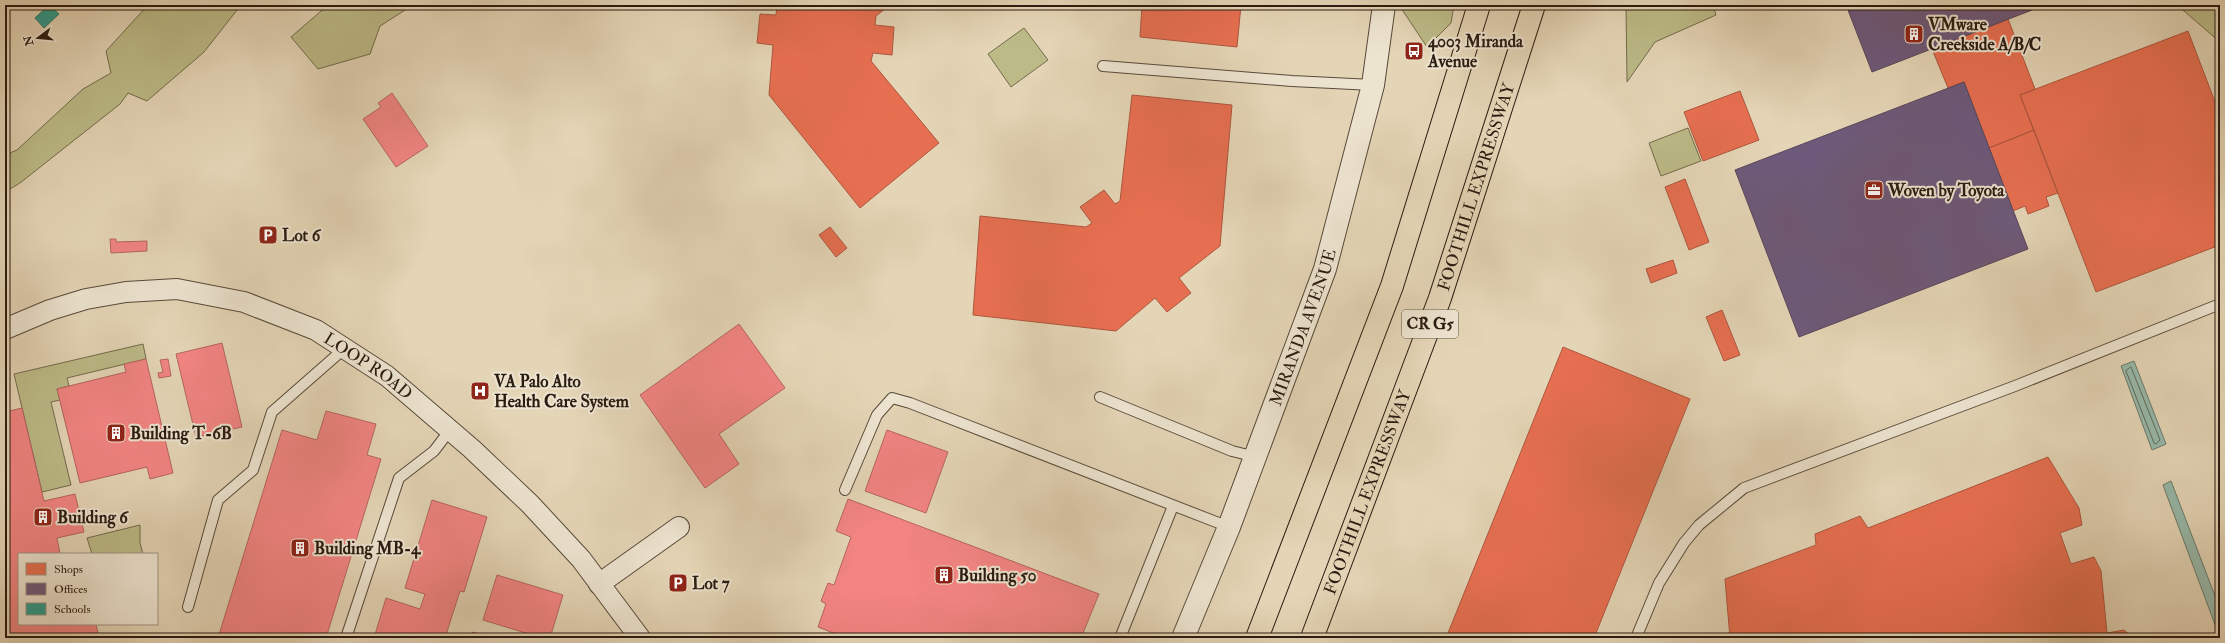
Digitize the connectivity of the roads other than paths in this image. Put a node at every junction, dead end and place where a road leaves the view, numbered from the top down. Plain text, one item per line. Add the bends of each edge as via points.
1 (1384, 5) edge
2 (1479, 5) edge
3 (1534, 5) edge
4 (1103, 66) dead end
5 (1374, 85) junction
6 (2220, 304) edge
7 (5, 329) edge
8 (345, 348) junction
9 (1100, 397) dead end
10 (450, 430) junction
11 (1256, 457) junction
12 (845, 490) dead end
13 (1173, 506) junction
14 (679, 527) dead end
15 (1229, 527) junction
16 (600, 584) junction
17 (188, 607) dead end
18 (346, 638) edge
19 (640, 638) edge
20 (1120, 638) edge
21 (1183, 638) edge
22 (1257, 638) edge
23 (1312, 638) edge
24 (1636, 638) edge

1 - 5 street, MIRANDA AVENUE
2 - 22 highway, CR G5 via 1392,286
3 - 23 highway, FOOTHILL EXPRESSWAY / CR G5 via 1440,298
4 - 5 lane
5 - 11 street, MIRANDA AVENUE via 1325,269
6 - 24 lane via 2015,386 1744,488 1699,525 1684,543 1659,583
7 - 8 street, LOOP ROAD via 50,310 86,300 126,292 177,289 244,302 308,326
8 - 10 street, LOOP ROAD via 387,376
8 - 17 lane via 272,412 253,470 218,500
9 - 11 lane via 1232,451
10 - 16 street, LOOP ROAD via 530,504 581,559
10 - 18 lane via 434,451 399,478
11 - 15 street, MIRANDA AVENUE
12 - 13 lane via 877,415 892,398
13 - 15 lane
13 - 20 lane
14 - 16 street
15 - 21 street, MIRANDA AVENUE
16 - 19 street, LOOP ROAD

